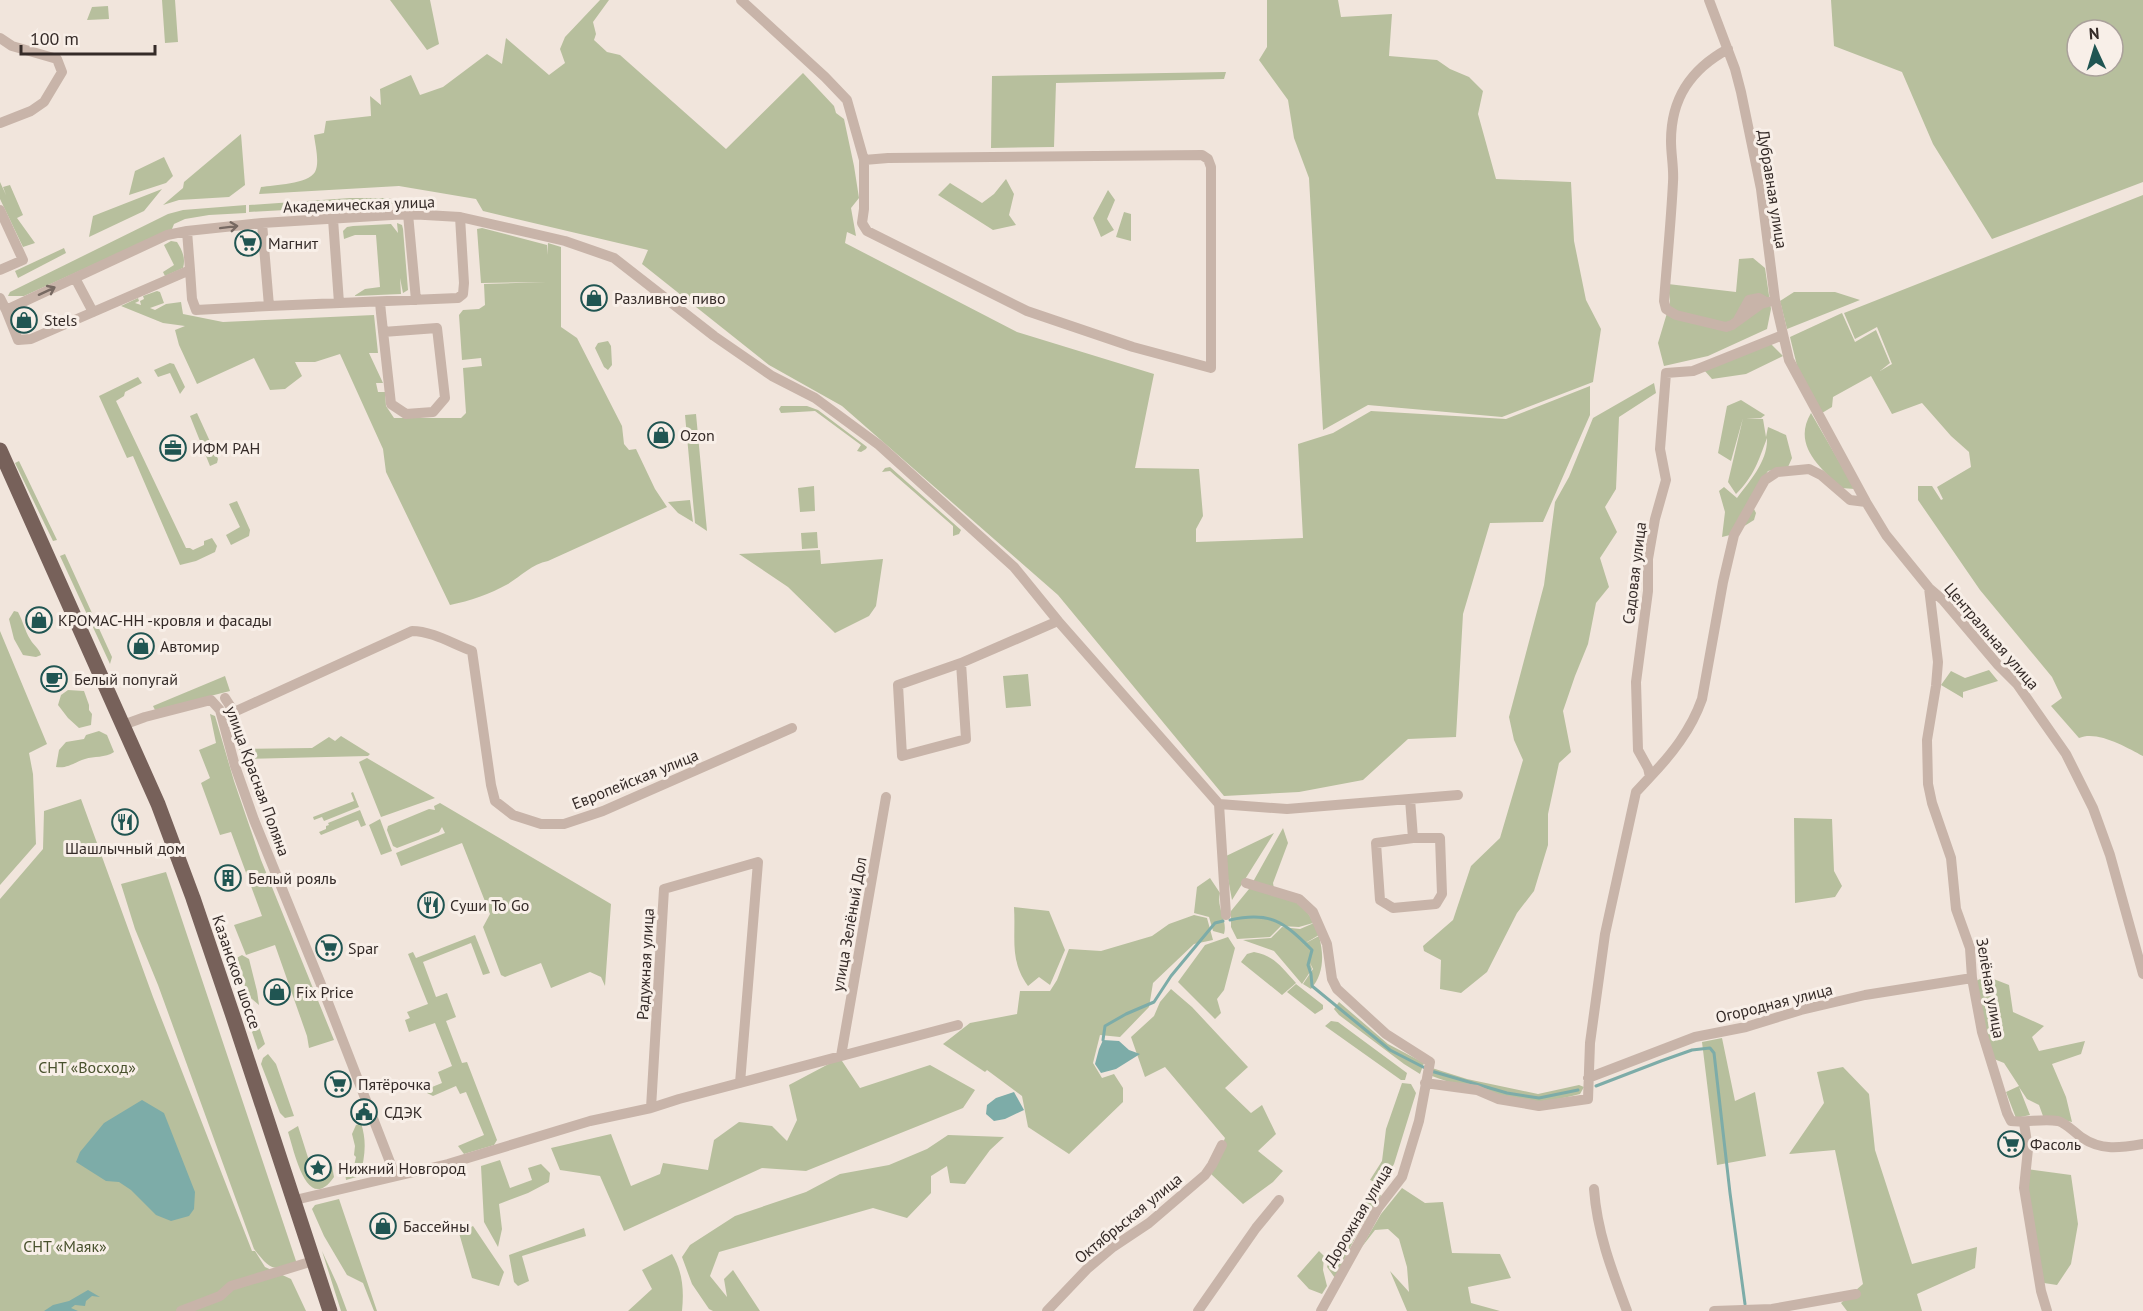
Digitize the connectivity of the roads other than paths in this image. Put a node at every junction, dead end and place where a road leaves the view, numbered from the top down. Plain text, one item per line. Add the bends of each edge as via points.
1 (741, 0) edge
2 (1709, 0) edge
3 (0, 38) edge
4 (1728, 49) junction
5 (0, 123) edge
6 (864, 160) junction
7 (0, 210) edge
8 (408, 214) junction
9 (460, 217) junction
10 (333, 219) junction
11 (262, 223) junction
12 (187, 231) junction
13 (0, 270) edge
14 (190, 270) junction
15 (75, 278) junction
16 (0, 298) edge
17 (416, 300) junction
18 (1771, 301) junction
19 (380, 302) junction
20 (339, 303) junction
21 (268, 306) junction
22 (6, 310) junction
23 (93, 312) junction
24 (383, 332) junction
25 (1783, 335) junction
26 (0, 450) edge
27 (1866, 502) junction
28 (1929, 588) junction
29 (1058, 621) junction
30 (961, 663) junction
31 (225, 698) dead end
32 (123, 725) junction
33 (792, 728) dead end
34 (1650, 777) junction
35 (1458, 795) dead end
36 (886, 797) dead end
37 (1410, 799) junction
38 (1219, 804) junction
39 (1413, 838) junction
40 (1246, 883) dead end
41 (1226, 915) dead end
42 (2143, 974) edge
43 (1972, 978) junction
44 (958, 1025) dead end
45 (841, 1056) junction
46 (1427, 1072) junction
47 (1588, 1078) junction
48 (740, 1083) junction
49 (651, 1108) junction
50 (2024, 1123) junction
51 (2143, 1144) edge
52 (1222, 1145) dead end
53 (394, 1175) junction
54 (1594, 1189) dead end
55 (295, 1200) junction
56 (1279, 1200) dead end
57 (313, 1261) junction
58 (1856, 1294) dead end
59 (181, 1311) edge
60 (330, 1311) edge
61 (1047, 1311) edge
62 (1198, 1311) edge
63 (1321, 1311) edge
64 (1627, 1311) edge
65 (1714, 1311) edge
66 (2047, 1311) edge

1 - 6 street via 847,100
2 - 4 street, Дубравная улица
3 - 5 street via 12,46 57,59 62,72 45,102
4 - 18 street, Дубравная улица via 1761,189
4 - 18 street via 1711,58 1684,87 1675,110 1664,301 1666,309 1676,315 1726,327
6 - 6 street via 1202,155 1211,167 1211,368 1133,347 1027,311 867,231 862,223
7 - 13 street via 23,260
8 - 9 street, Академическая улица
8 - 10 street, Академическая улица
8 - 17 street
9 - 17 street via 463,294 458,298
9 - 29 street, Академическая улица via 565,241 614,258 714,336 772,376 815,398 879,445 1014,567
10 - 11 street, Академическая улица
10 - 20 street
12 -> 11 street, Академическая улица
11 - 21 street
12 - 14 street
12 - 15 street, Академическая улица via 167,236
14 - 21 street via 196,310
14 - 23 street
22 -> 15 street, Академическая улица
15 - 23 street
16 - 22 street
17 - 19 street
18 - 25 street, Дубравная улица
19 - 20 street
19 - 24 street
20 - 21 street
22 - 23 street via 18,340 31,339
24 - 24 street via 391,404 406,414 433,412 445,399 437,328
25 - 27 street, Центральная улица via 1789,360
25 - 34 street, Садовая улица via 1693,371 1666,373 1660,448 1666,480 1648,559 1648,591 1636,682 1638,750
26 - 32 main road, Казанское шоссе
27 - 28 street, Центральная улица via 1886,535
27 - 34 street via 1850,500 1816,471 1792,469 1765,480 1734,534 1698,710 1671,754
28 - 42 street, Центральная улица via 2017,684 2066,754 2093,808 2110,855
28 - 43 street, Зелёная улица via 1938,662 1927,741 1928,784 1951,858 1956,909 1970,948
29 - 30 street
29 - 38 street, Академическая улица
30 - 30 street via 898,685 902,756 966,739
31 - 33 street, Европейская улица via 234,712 412,631 472,651 495,801 513,815 541,824 564,824 603,811
32 - 53 street, улица Красная Поляна via 211,700 220,711 254,820
32 - 55 main road, Казанское шоссе via 189,888
34 - 47 street via 1636,792 1605,934
35 - 37 street
36 - 45 street, улица Зелёный Дол
37 - 38 street via 1287,808
37 - 39 street
38 - 41 street
39 - 39 street via 1440,838 1442,894 1436,904 1393,908 1380,900 1376,843
40 - 46 street via 1299,899 1313,912 1327,944 1337,989
43 - 47 street, Огородная улица via 1865,995 1695,1037
43 - 50 street, Зелёная улица via 1982,1032 2007,1113 2012,1121
44 - 45 street
45 - 48 street
46 - 47 street via 1498,1099 1539,1106 1588,1099
46 - 63 street, Дорожная улица via 1419,1121 1402,1177 1378,1208
48 - 49 street
48 - 49 street, Радужная улица via 758,862 664,889
49 - 53 street
50 - 51 street via 2056,1121 2105,1148
50 - 66 street via 2028,1149 2024,1188
52 - 61 street, Октябрьская улица via 1205,1175 1087,1269
53 - 55 street
54 - 64 street via 1605,1249
55 - 57 main road, Казанское шоссе
56 - 62 street
57 - 59 street via 231,1286 220,1296
57 - 60 main road
58 - 65 street via 1772,1309

